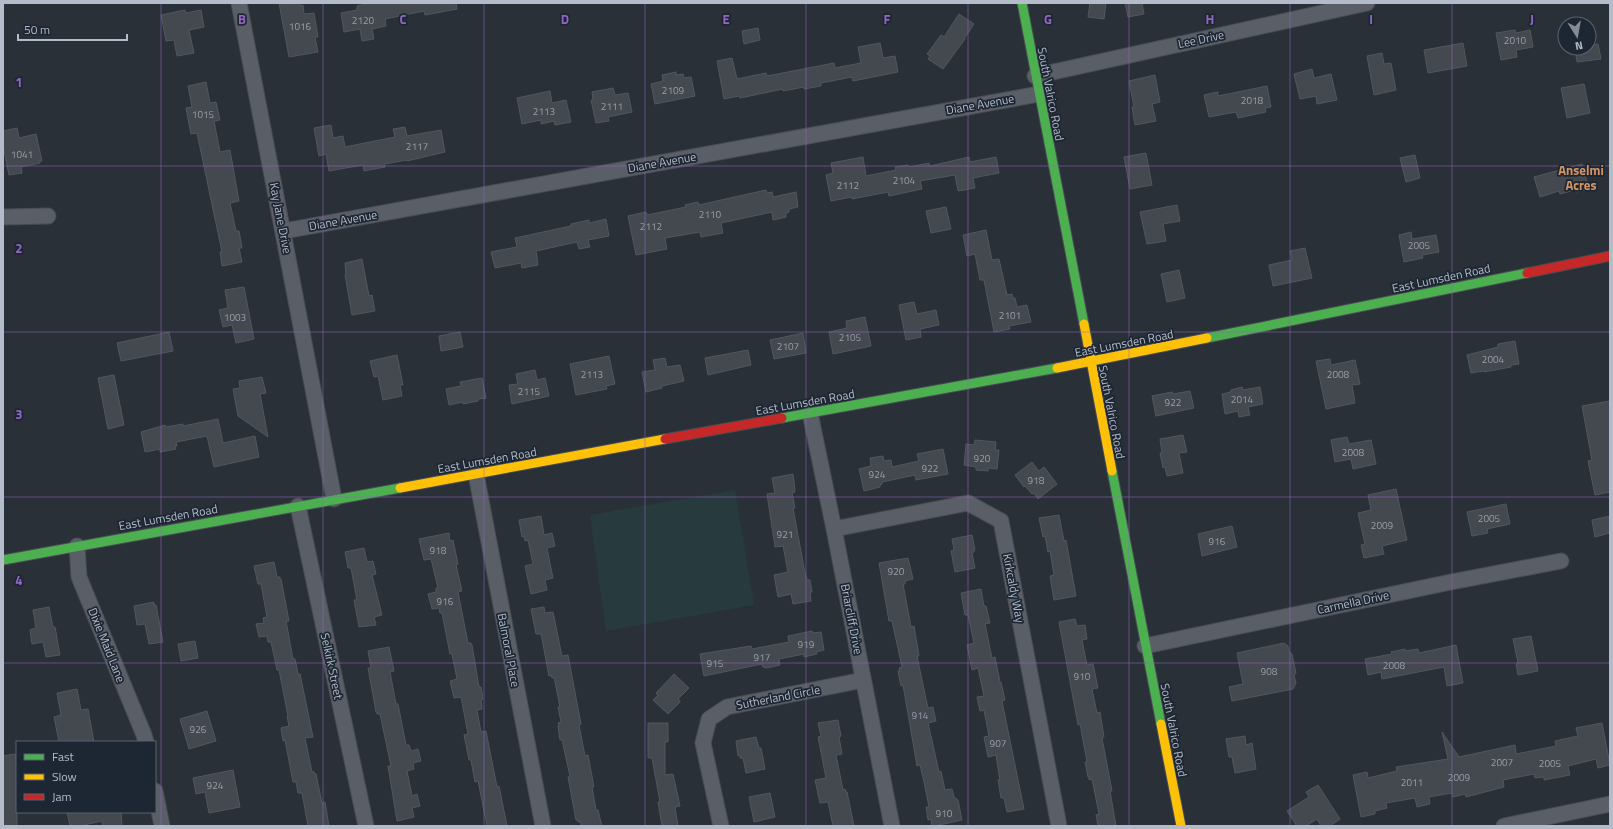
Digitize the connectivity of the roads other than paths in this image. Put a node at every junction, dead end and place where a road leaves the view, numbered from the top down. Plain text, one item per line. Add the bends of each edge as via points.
1 (239, 3) edge
2 (1022, 3) edge
3 (1367, 3) edge
4 (1035, 76) junction
5 (1039, 94) junction
6 (48, 216) dead end
7 (3, 217) edge
8 (284, 231) junction
9 (1610, 256) edge
10 (1090, 362) junction
11 (810, 413) junction
12 (476, 474) junction
13 (334, 499) junction
14 (298, 506) junction
15 (834, 529) junction
16 (77, 546) junction
17 (3, 560) edge
18 (1561, 561) dead end
19 (1145, 646) junction
20 (864, 680) junction
21 (146, 741) edge
22 (156, 796) edge
23 (1610, 804) edge
24 (1534, 823) edge
25 (162, 826) edge
26 (366, 826) edge
27 (543, 826) edge
28 (721, 826) edge
29 (892, 826) edge
30 (1059, 826) edge
31 (1181, 826) edge
32 (1504, 826) edge

1 - 8 street, Kay Jane Drive
2 - 4 street, South Valrico Road
3 - 4 street, Lee Drive
4 - 5 street, South Valrico Road
5 - 8 street, Diane Avenue
5 - 10 street, South Valrico Road
6 - 7 street
8 - 13 street, Kay Jane Drive
9 - 10 street, East Lumsden Road
10 - 11 street, East Lumsden Road
10 - 19 street, South Valrico Road
11 - 12 street, East Lumsden Road
11 - 15 street, Briarcliff Drive
12 - 13 street, East Lumsden Road
12 - 27 street, Balmoral Place
13 - 14 street, East Lumsden Road
14 - 16 street, East Lumsden Road
14 - 26 street, Selkirk Street
15 - 20 street, Briarcliff Drive
15 - 30 street, Kirkcaldy Way via 968,504 1001,521
16 - 17 street, East Lumsden Road
16 - 21 street, Dixie Maid Lane via 80,578
18 - 19 street, Carmella Drive
19 - 31 street, South Valrico Road
20 - 28 street, Sutherland Circle via 727,707 709,719 703,743
20 - 29 street, Briarcliff Drive
22 - 25 street
23 - 24 street
24 - 32 street

